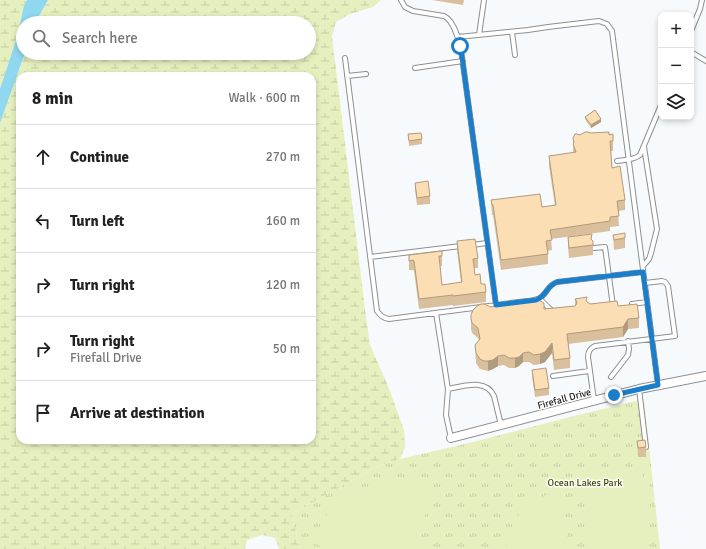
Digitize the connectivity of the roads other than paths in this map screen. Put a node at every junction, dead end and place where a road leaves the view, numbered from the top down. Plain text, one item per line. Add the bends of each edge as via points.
1 (401, 0) edge
2 (484, 0) edge
3 (702, 0) edge
4 (694, 24) edge
5 (512, 32) junction
6 (479, 35) junction
7 (458, 37) junction
8 (694, 54) edge
9 (515, 55) dead end
10 (345, 58) dead end
11 (463, 61) junction
12 (706, 61) edge
13 (415, 68) dead end
14 (366, 74) dead end
15 (347, 76) junction
16 (658, 112) edge
17 (644, 147) junction
18 (630, 160) junction
19 (617, 161) dead end
20 (487, 243) junction
21 (594, 248) edge
22 (370, 256) junction
23 (643, 266) junction
24 (643, 272) junction
25 (609, 276) junction
26 (645, 283) junction
27 (540, 299) junction
28 (648, 302) junction
29 (496, 305) junction
30 (627, 305) edge
31 (620, 306) edge
32 (613, 307) junction
33 (607, 308) edge
34 (436, 312) junction
35 (557, 313) edge
36 (652, 338) junction
37 (628, 341) junction
38 (589, 371) junction
39 (552, 376) dead end
40 (706, 376) edge
41 (611, 378) dead end
42 (658, 385) junction
43 (448, 389) junction
44 (639, 389) junction
45 (594, 400) junction
46 (501, 425) junction
47 (451, 438) joint
48 (646, 447) edge

1 - 7 lane via 405,7 413,11 448,18
2 - 6 lane
3 - 4 lane
5 - 6 lane
5 - 9 lane
5 - 18 lane via 593,21 607,24 614,37
6 - 7 lane
7 - 11 lane
8 - 12 lane
10 - 15 lane
11 - 13 lane
11 - 20 lane
14 - 15 lane
15 - 22 lane
16 - 17 lane
17 - 18 lane via 637,158
17 - 23 lane via 657,229 652,253
18 - 19 lane
18 - 23 lane
20 - 22 lane
20 - 29 lane
21 - 25 lane via 605,247
22 - 34 lane via 377,311 380,316 389,319
23 - 24 lane
24 - 25 lane
24 - 26 lane
25 - 27 lane via 552,284
25 - 32 lane
26 - 28 lane
26 - 36 lane via 662,281 668,286 675,336
27 - 29 lane
27 - 35 lane
28 - 30 lane
28 - 36 lane
29 - 34 lane
31 - 32 lane
32 - 33 lane
34 - 43 lane
36 - 37 lane
36 - 42 lane
37 - 38 lane via 590,349
37 - 41 lane via 628,355
38 - 39 lane
38 - 45 lane
40 - 42 street, Firefall Drive
42 - 44 street, Firefall Drive
43 - 46 lane via 480,384 489,388 494,396
43 - 47 lane via 446,415
44 - 45 street, Firefall Drive
44 - 48 lane
45 - 46 street, Firefall Drive
46 - 47 street, Firefall Drive

